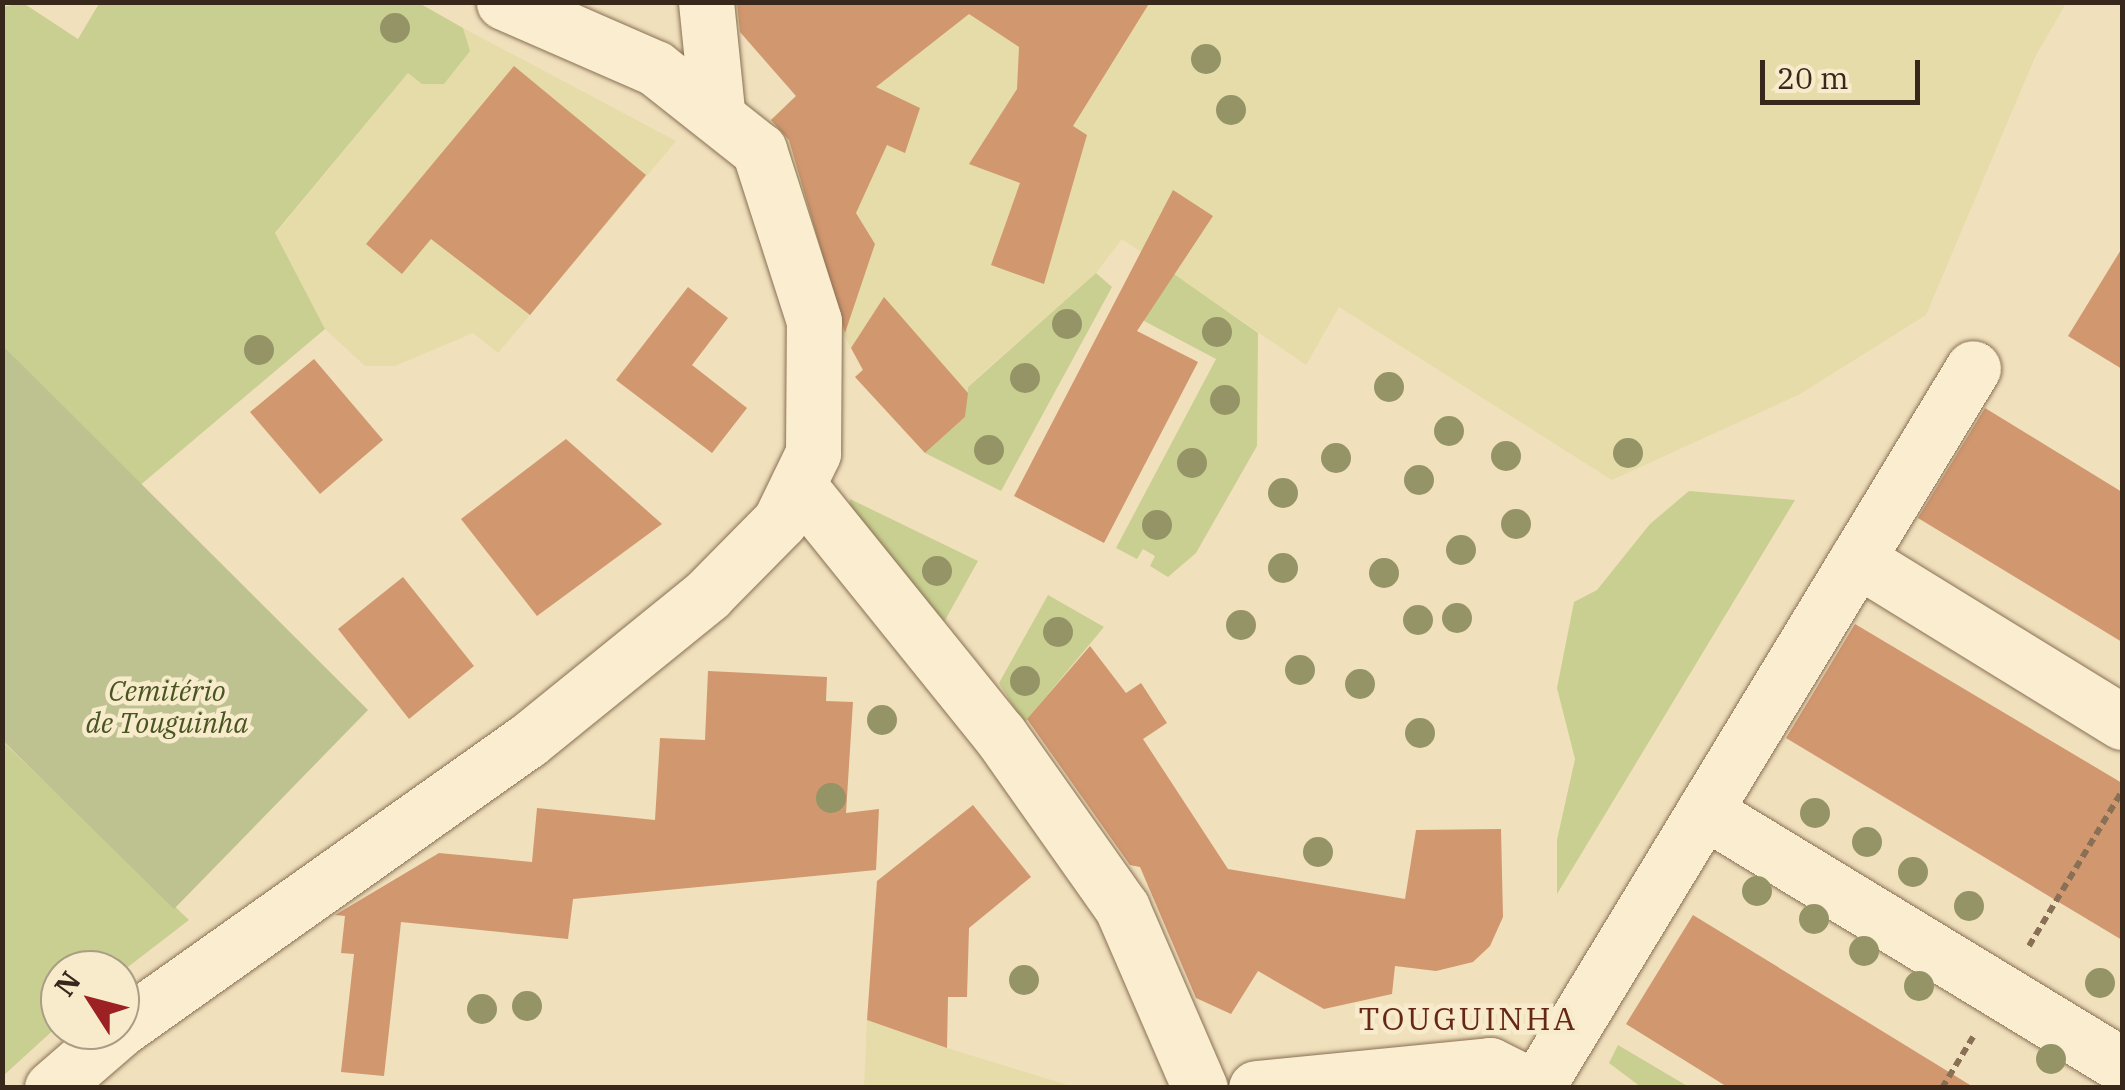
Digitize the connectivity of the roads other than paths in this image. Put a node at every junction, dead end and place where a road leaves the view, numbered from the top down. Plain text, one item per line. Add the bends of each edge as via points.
1 (504, 2) edge
2 (706, 2) edge
3 (717, 111) junction
4 (1972, 368) dead end
5 (798, 485) junction
6 (1857, 559) junction
7 (2122, 722) edge
8 (1704, 811) junction
9 (140, 1016) edge
10 (97, 1050) edge
11 (2122, 1066) edge
12 (52, 1088) edge
13 (1200, 1088) edge
14 (1256, 1088) edge

1 - 3 street via 655,68
2 - 3 street
3 - 5 street via 759,150 814,321 813,453
4 - 6 street
5 - 9 street via 780,521 708,595 572,704
5 - 13 street via 1000,735 1122,908
6 - 7 street
6 - 8 street
8 - 11 street
8 - 14 street via 1536,1088 1490,1065
10 - 12 street

